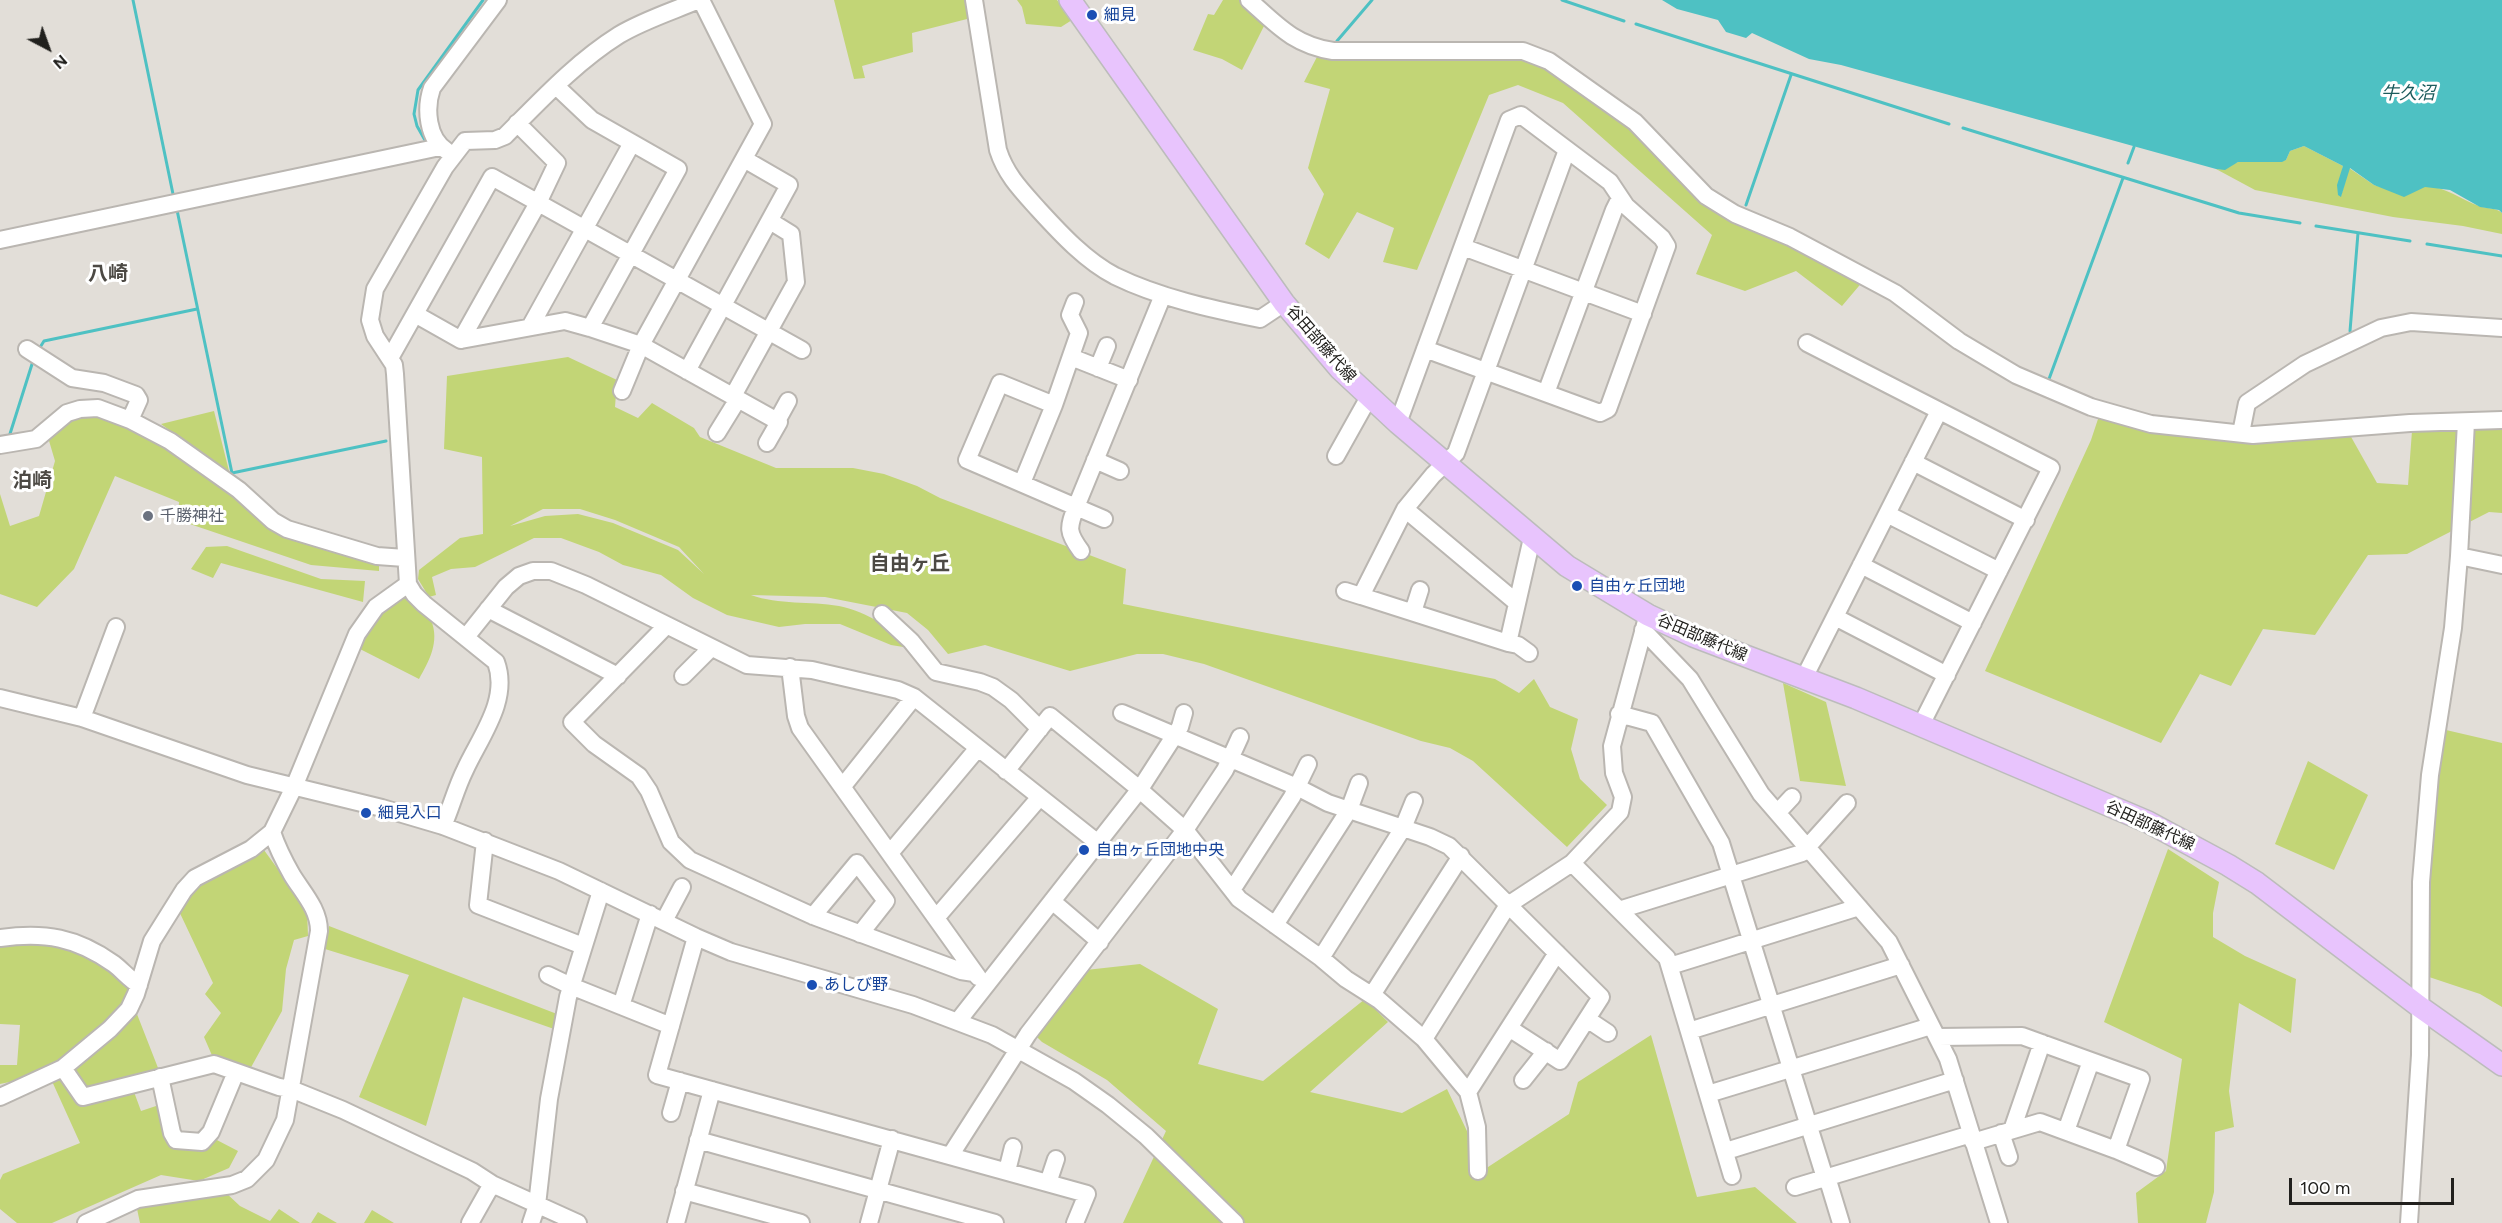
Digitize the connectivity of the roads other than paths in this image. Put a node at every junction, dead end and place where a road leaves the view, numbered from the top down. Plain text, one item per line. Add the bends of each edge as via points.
1 (498, 0) edge
2 (700, 0) edge
3 (974, 0) edge
4 (1070, 0) edge
5 (1249, 0) edge
6 (556, 86) junction
7 (517, 123) junction
8 (632, 143) junction
9 (1566, 150) junction
10 (446, 151) junction
11 (744, 159) junction
12 (1620, 198) junction
13 (538, 203) junction
14 (770, 221) junction
15 (584, 229) junction
16 (0, 240) edge
17 (1463, 247) junction
18 (630, 255) junction
19 (1523, 270) junction
20 (677, 280) junction
21 (1584, 291) junction
22 (1163, 295) junction
23 (1075, 302) dead end
24 (1284, 303) junction
25 (723, 306) junction
26 (415, 314) junction
27 (1643, 314) junction
28 (530, 327) junction
29 (590, 328) junction
30 (2502, 328) edge
31 (769, 332) junction
32 (461, 340) junction
33 (1807, 343) dead end
34 (641, 345) junction
35 (1107, 346) dead end
36 (1425, 349) junction
37 (27, 350) dead end
38 (801, 350) dead end
39 (1071, 357) junction
40 (390, 358) junction
41 (1098, 368) junction
42 (687, 370) junction
43 (1486, 371) junction
44 (1129, 380) junction
45 (622, 391) dead end
46 (1546, 393) junction
47 (1369, 397) junction
48 (736, 398) junction
49 (788, 401) dead end
50 (1054, 405) junction
51 (1939, 411) junction
52 (130, 420) junction
53 (777, 420) junction
54 (2502, 420) edge
55 (2466, 422) junction
56 (1398, 423) junction
57 (717, 433) dead end
58 (2241, 433) junction
59 (767, 443) dead end
60 (0, 445) edge
61 (1336, 456) dead end
62 (1095, 459) junction
63 (1913, 462) junction
64 (1446, 463) junction
65 (1120, 471) dead end
66 (1022, 483) junction
67 (1076, 507) junction
68 (1405, 509) junction
69 (1887, 514) junction
70 (1104, 519) dead end
71 (2025, 520) junction
72 (1532, 537) junction
73 (1081, 551) dead end
74 (2459, 556) junction
75 (405, 558) junction
76 (1861, 565) junction
77 (2502, 565) edge
78 (1999, 571) junction
79 (408, 584) junction
80 (1420, 590) dead end
81 (1345, 591) dead end
82 (1361, 596) junction
83 (1516, 602) junction
84 (489, 609) junction
85 (1413, 612) junction
86 (882, 614) dead end
87 (1835, 617) junction
88 (1646, 623) junction
89 (1973, 623) junction
90 (666, 626) junction
91 (116, 627) dead end
92 (466, 637) junction
93 (1508, 643) junction
94 (711, 648) junction
95 (1529, 653) dead end
96 (790, 667) junction
97 (1947, 675) junction
98 (618, 676) junction
99 (683, 676) dead end
100 (1804, 678) junction
101 (914, 697) junction
102 (0, 698) edge
103 (1122, 713) dead end
104 (1184, 713) dead end
105 (1619, 714) junction
106 (82, 718) junction
107 (1921, 725) junction
108 (1040, 729) junction
109 (1175, 736) junction
110 (1240, 737) dead end
111 (978, 748) junction
112 (1230, 760) junction
113 (1308, 764) dead end
114 (1006, 771) junction
115 (1359, 783) dead end
116 (843, 786) junction
117 (1297, 787) junction
118 (294, 788) junction
119 (1140, 789) junction
120 (1040, 797) junction
121 (1792, 797) dead end
122 (1414, 801) dead end
123 (1847, 803) dead end
124 (1349, 810) junction
125 (1778, 812) junction
126 (443, 826) junction
127 (1403, 828) junction
128 (1185, 831) junction
129 (273, 832) junction
130 (485, 841) junction
131 (1098, 843) junction
132 (1808, 849) junction
133 (890, 853) junction
134 (1461, 856) junction
135 (1572, 863) junction
136 (1731, 875) junction
137 (682, 887) dead end
138 (1232, 890) junction
139 (601, 891) junction
140 (1052, 901) junction
141 (1508, 905) junction
142 (1859, 907) junction
143 (1619, 910) junction
144 (813, 916) junction
145 (657, 918) junction
146 (936, 918) junction
147 (1275, 926) junction
148 (860, 934) junction
149 (696, 937) junction
150 (0, 938) edge
151 (1752, 941) junction
152 (1100, 942) junction
153 (583, 946) junction
154 (1557, 953) junction
155 (1321, 958) junction
156 (1901, 965) junction
157 (1670, 966) junction
158 (548, 975) dead end
159 (979, 980) junction
160 (139, 985) junction
161 (571, 987) junction
162 (1372, 995) junction
163 (1771, 1005) junction
164 (621, 1006) junction
165 (2420, 1007) junction
166 (1587, 1019) junction
167 (958, 1021) junction
168 (671, 1026) junction
169 (1509, 1028) junction
170 (1689, 1031) junction
171 (1935, 1031) junction
172 (1608, 1033) dead end
173 (1424, 1039) junction
174 (2042, 1043) junction
175 (1019, 1048) junction
176 (1546, 1052) junction
177 (2091, 1061) junction
178 (2502, 1065) edge
179 (63, 1068) junction
180 (1791, 1069) junction
181 (236, 1072) junction
182 (160, 1077) junction
183 (1523, 1080) dead end
184 (1955, 1080) junction
185 (680, 1081) junction
186 (291, 1089) junction
187 (712, 1090) junction
188 (1468, 1092) junction
189 (1708, 1094) junction
190 (0, 1097) edge
191 (672, 1113) dead end
192 (1809, 1126) junction
193 (2007, 1131) junction
194 (2066, 1131) junction
195 (1972, 1138) junction
196 (892, 1139) junction
197 (698, 1140) junction
198 (1013, 1147) dead end
199 (2116, 1150) junction
200 (1726, 1151) junction
201 (950, 1156) junction
202 (2009, 1156) dead end
203 (1056, 1159) dead end
204 (2156, 1167) dead end
205 (1478, 1170) dead end
206 (1007, 1171) junction
207 (1732, 1176) dead end
208 (1826, 1178) junction
209 (1048, 1183) junction
210 (492, 1184) junction
211 (1795, 1187) dead end
212 (684, 1191) junction
213 (878, 1191) junction
214 (537, 1205) junction
215 (86, 1223) edge
216 (470, 1223) edge
217 (531, 1223) edge
218 (578, 1223) edge
219 (676, 1223) edge
220 (801, 1223) edge
221 (870, 1223) edge
222 (995, 1223) edge
223 (1075, 1223) edge
224 (1235, 1223) edge
225 (1841, 1223) edge
226 (2000, 1223) edge
227 (2409, 1223) edge

1 - 10 street via 432,88 427,117
2 - 6 street via 620,35
2 - 11 street via 763,124
3 - 22 street via 1004,169 1084,254 1114,276
4 - 24 main road, 谷田部藤代線
5 - 58 street via 1283,32 1317,49 1523,51 1538,55 1635,122 1706,196 1895,293 1959,341 2016,375 2091,407 2151,424
6 - 7 street
6 - 8 street via 592,120
7 - 10 street via 495,140 465,141
7 - 13 street via 557,163
8 - 15 street
8 - 18 street via 678,169
9 - 12 street via 1610,182
9 - 17 street via 1521,115 1509,120
9 - 19 street
10 - 16 street
10 - 40 street via 375,289 370,320 375,336
11 - 14 street via 789,185
11 - 20 street
12 - 21 street
12 - 27 street via 1667,246
13 - 15 street
13 - 26 street via 492,177
13 - 32 street
14 - 25 street
14 - 31 street via 791,234 796,282
15 - 18 street
15 - 28 street
17 - 19 street
17 - 36 street
18 - 20 street
18 - 29 street
19 - 21 street
19 - 43 street
20 - 25 street
20 - 34 street
21 - 27 street
21 - 46 street
22 - 24 street via 1260,319
22 - 44 street
23 - 39 street via 1070,315 1079,333
24 - 47 main road, 谷田部藤代線
25 - 31 street
25 - 42 street
26 - 32 street
26 - 40 street
27 - 46 street via 1608,409 1600,413
28 - 29 street via 565,321
28 - 32 street
29 - 34 street
30 - 58 street via 2411,322 2381,328 2305,364 2247,403
31 - 38 street
31 - 48 street
33 - 51 street
34 - 42 street
34 - 45 street
35 - 41 street
36 - 43 street
36 - 56 street
37 - 52 street via 72,378 104,383 136,395 139,400
39 - 41 street
39 - 50 street
40 - 75 street via 396,382
41 - 44 street
42 - 48 street
43 - 46 street
43 - 64 street via 1456,453
44 - 62 street
47 - 56 main road, 谷田部藤代線
47 - 61 street
48 - 53 street
48 - 57 street
49 - 53 street
50 - 66 street
50 - 66 street via 1000,383 967,460
51 - 63 street
51 - 71 street via 2051,468
52 - 60 street via 98,408 80,409 67,413 36,439
52 - 75 street via 170,441 239,489 287,529 376,556
53 - 59 street
54 - 55 street
55 - 58 street
55 - 74 street
56 - 64 main road, 谷田部藤代線
62 - 65 street
62 - 67 street
63 - 69 street
63 - 71 street
64 - 68 street
64 - 72 main road, 谷田部藤代線
66 - 67 street
67 - 70 street
67 - 73 street via 1069,527
68 - 82 street
68 - 83 street
69 - 76 street
69 - 78 street
71 - 78 street
72 - 83 street
72 - 88 main road, 谷田部藤代線
74 - 77 street
74 - 165 street via 2453,628 2429,785 2421,882
75 - 79 street
76 - 87 street
76 - 89 street
78 - 89 street
79 - 92 street via 419,599
79 - 118 street via 376,607 357,634
80 - 85 street
81 - 82 street
82 - 85 street
83 - 93 street
84 - 90 street via 519,576 541,569 577,581
84 - 92 street
84 - 98 street
85 - 93 street
86 - 108 street via 912,641 936,672 993,687
87 - 97 street
87 - 100 street
88 - 100 main road, 谷田部藤代線
88 - 105 street
88 - 125 street via 1690,679 1761,794
89 - 97 street
90 - 94 street
90 - 98 street
91 - 106 street
92 - 126 street via 496,662 500,687 497,704 464,771
93 - 95 street
94 - 96 street via 747,665
94 - 99 street
96 - 101 street via 898,690
96 - 116 street via 797,722
97 - 107 street
98 - 144 street via 572,722 594,744 639,776 671,842 682,855
100 - 107 main road, 谷田部藤代線
101 - 111 street
101 - 116 street
102 - 106 street
103 - 109 street
104 - 109 street
105 - 135 street via 1611,761 1623,794 1623,807
105 - 136 street via 1652,723 1721,843
106 - 118 street
107 - 165 main road, 谷田部藤代線 via 2148,822 2228,865
108 - 114 street
108 - 119 street via 1050,716
109 - 112 street
109 - 119 street
110 - 112 street
111 - 114 street
111 - 133 street
112 - 117 street
112 - 128 street
113 - 117 street
114 - 120 street
115 - 124 street
116 - 133 street
117 - 124 street
117 - 138 street
118 - 126 street
118 - 129 street
119 - 128 street
119 - 131 street
120 - 131 street
120 - 146 street
121 - 125 street
122 - 127 street
123 - 132 street
124 - 127 street
124 - 147 street
125 - 132 street
126 - 130 street
127 - 134 street via 1440,842
127 - 155 street
128 - 138 street
128 - 152 street
129 - 160 street via 251,849 195,878 184,890 152,941
129 - 186 street via 319,923
130 - 139 street
130 - 153 street via 478,905
131 - 140 street
132 - 136 street
132 - 142 street
133 - 146 street
134 - 141 street
134 - 162 street
135 - 141 street
135 - 143 street
136 - 143 street
136 - 151 street
137 - 145 street
138 - 147 street
139 - 145 street
139 - 153 street
140 - 152 street
140 - 159 street
141 - 154 street
141 - 173 street
142 - 151 street
142 - 156 street via 1889,942
143 - 157 street via 1667,958
144 - 148 street
144 - 148 street via 857,862 886,901
145 - 149 street
145 - 164 street
146 - 159 street
147 - 155 street
148 - 159 street
149 - 167 street via 773,966
149 - 168 street
150 - 160 street via 31,934 75,942 92,949
151 - 157 street
151 - 163 street
152 - 175 street
153 - 161 street
154 - 166 street via 1601,997
154 - 169 street
155 - 162 street
156 - 163 street
156 - 171 street
157 - 170 street
158 - 161 street
159 - 167 street
160 - 179 street via 129,1009
161 - 164 street
161 - 214 street via 549,1099
162 - 173 street
163 - 170 street
163 - 180 street
164 - 168 street
165 - 178 main road, 谷田部藤代線
165 - 227 street
166 - 172 street
166 - 176 street via 1560,1061
167 - 175 street
168 - 185 street via 657,1075
169 - 176 street
169 - 188 street
170 - 189 street
171 - 174 street via 2022,1036
171 - 180 street
171 - 184 street
173 - 188 street
174 - 177 street
174 - 193 street
175 - 201 street
175 - 224 street via 1108,1105 1146,1136
176 - 183 street
177 - 194 street
177 - 199 street via 2141,1079
179 - 182 street via 83,1097
179 - 190 street
180 - 189 street
180 - 192 street
181 - 182 street via 214,1064
181 - 182 street via 211,1132 202,1142 176,1140
181 - 186 street
184 - 192 street
184 - 195 street
185 - 187 street
185 - 191 street
186 - 210 street via 343,1110
186 - 215 street via 285,1120 266,1160 247,1179 219,1188 138,1199
187 - 196 street
187 - 197 street
188 - 205 street via 1477,1127
189 - 200 street
192 - 200 street
192 - 208 street
193 - 194 street via 2040,1122
193 - 195 street
193 - 202 street
194 - 199 street
195 - 208 street
195 - 226 street
196 - 201 street
196 - 213 street
197 - 212 street
197 - 213 street
198 - 206 street
199 - 204 street
200 - 207 street
201 - 206 street
203 - 209 street
206 - 209 street
208 - 211 street
208 - 225 street
209 - 223 street via 1087,1194
210 - 214 street
210 - 216 street
212 - 219 street
212 - 220 street
213 - 221 street
213 - 222 street
214 - 217 street
214 - 218 street

